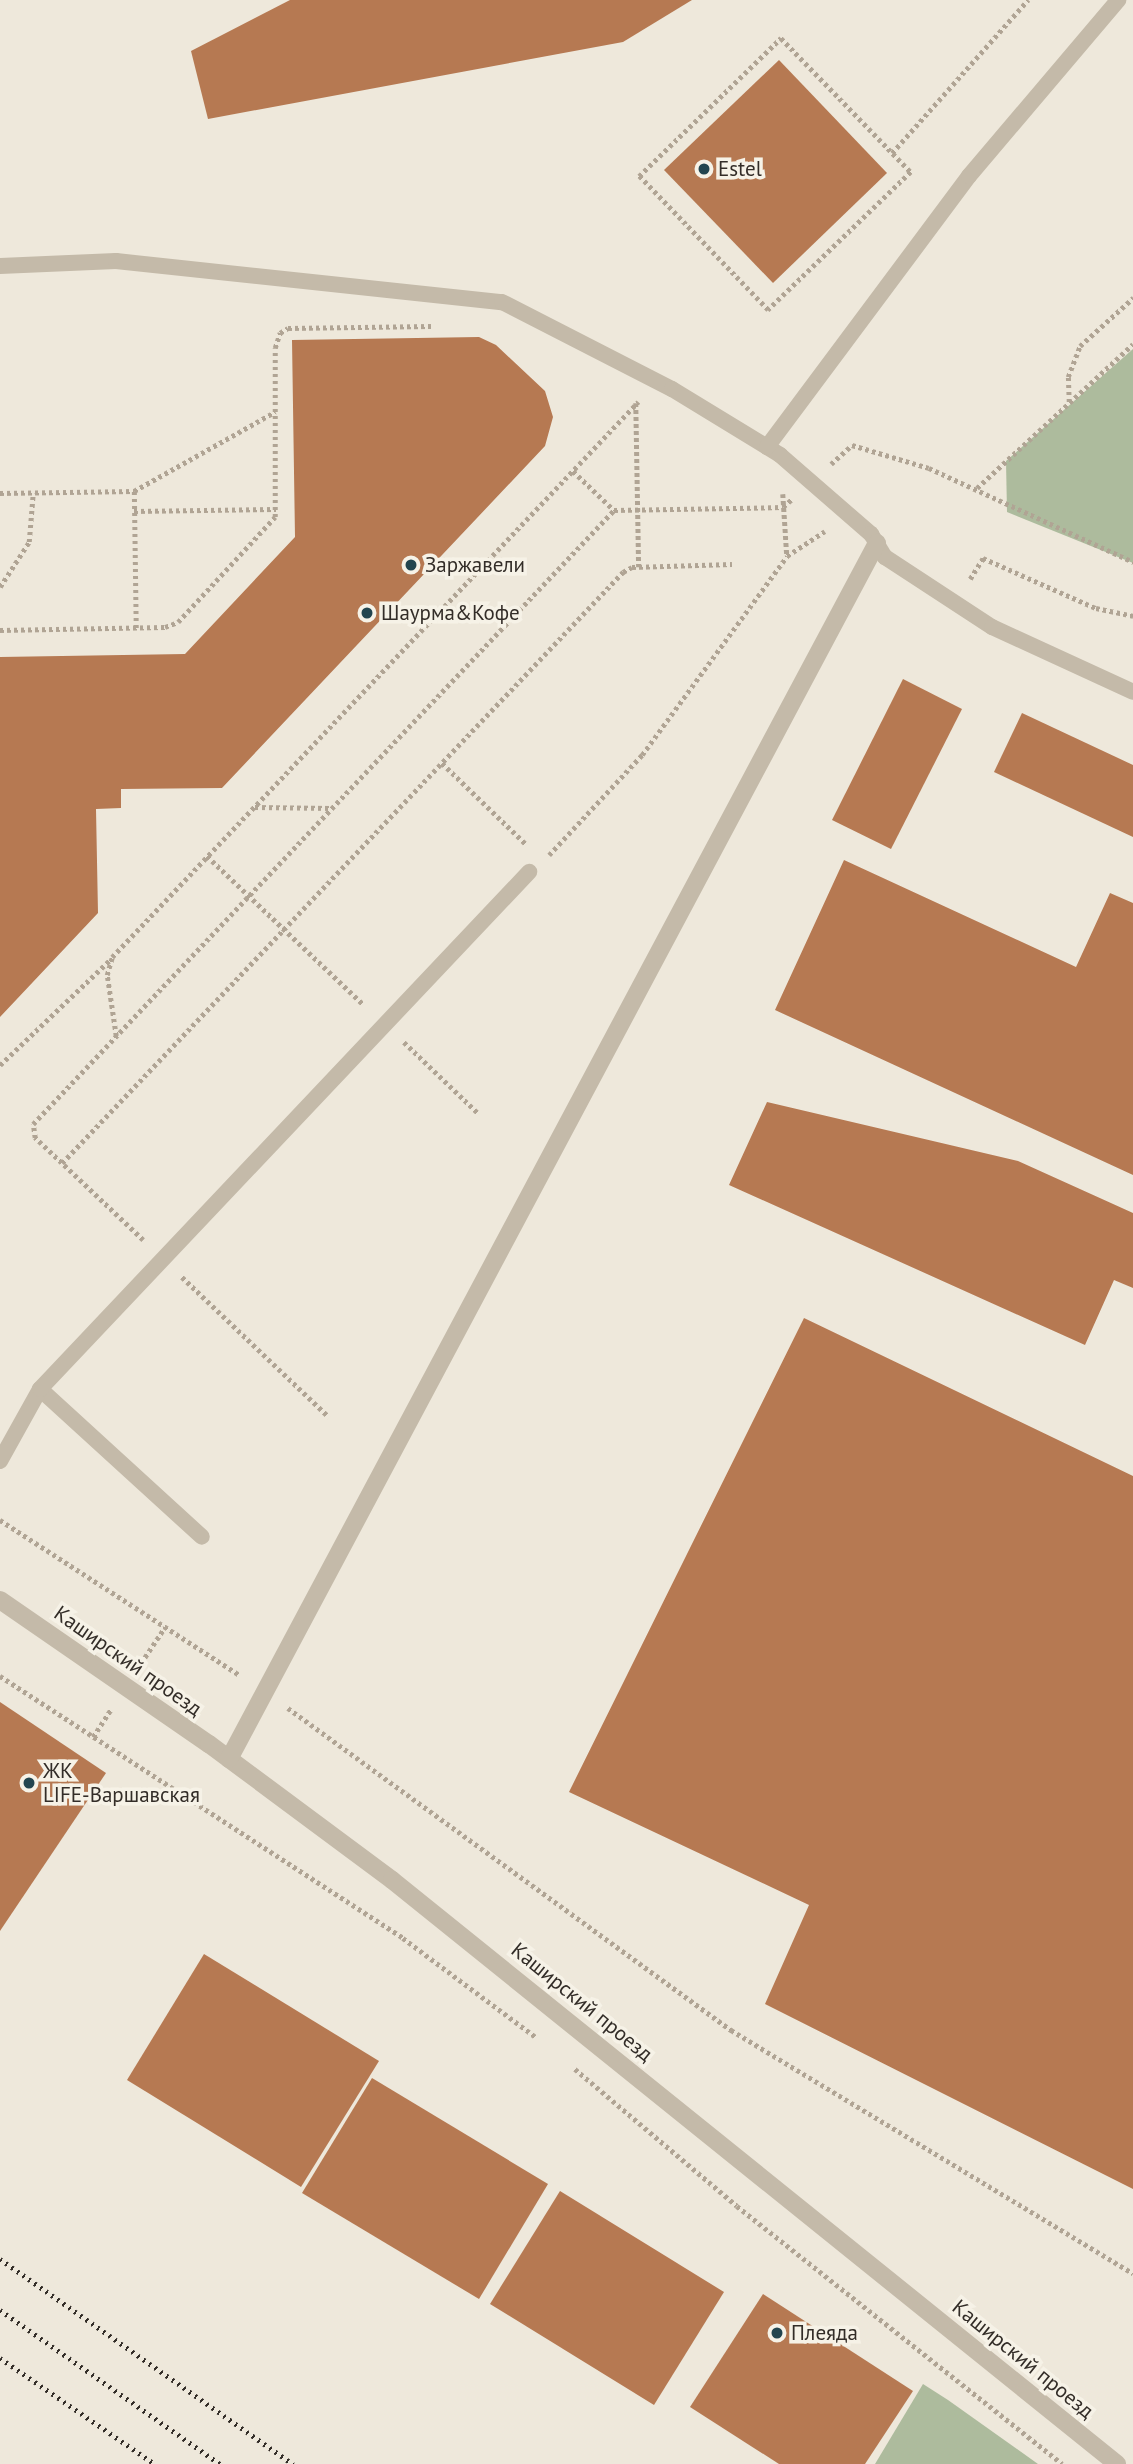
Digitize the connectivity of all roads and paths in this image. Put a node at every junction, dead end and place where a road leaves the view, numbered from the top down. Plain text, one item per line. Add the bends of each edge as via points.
1 (1028, 0) edge
2 (1118, 0) edge
3 (892, 153) junction
4 (0, 266) edge
5 (1133, 298) edge
6 (439, 326) dead end
7 (1133, 344) edge
8 (1069, 402) junction
9 (275, 412) junction
10 (767, 447) junction
11 (573, 471) junction
12 (812, 481) junction
13 (783, 488) dead end
14 (977, 488) junction
15 (134, 491) junction
16 (0, 493) edge
17 (33, 493) junction
18 (783, 507) junction
19 (277, 509) junction
20 (614, 510) junction
21 (638, 510) junction
22 (134, 511) junction
23 (877, 543) junction
24 (1133, 562) edge
25 (732, 564) dead end
26 (639, 567) junction
27 (0, 587) edge
28 (136, 628) junction
29 (0, 630) edge
30 (1133, 692) edge
31 (442, 763) junction
32 (254, 807) junction
33 (332, 808) junction
34 (534, 852) dead end
35 (207, 856) junction
36 (544, 860) dead end
37 (529, 873) dead end
38 (249, 896) junction
39 (112, 957) junction
40 (116, 1037) junction
41 (0, 1065) edge
42 (62, 1163) junction
43 (164, 1260) junction
44 (40, 1389) junction
45 (329, 1417) dead end
46 (0, 1461) edge
47 (0, 1520) edge
48 (202, 1537) dead end
49 (0, 1601) edge
50 (0, 1676) edge
51 (265, 1691) junction
52 (229, 1759) junction
53 (542, 2042) dead end
54 (564, 2059) dead end
55 (1133, 2273) edge
56 (1062, 2464) edge
57 (1117, 2464) edge

1 - 3 path
2 - 10 lane via 970,176
3 - 3 path via 911,172 768,310 639,176 781,38
4 - 10 lane via 116,261 502,302 673,389
5 - 8 path via 1093,332 1073,357
6 - 9 path via 288,328 276,340
7 - 8 path
8 - 14 path
9 - 15 path
9 - 19 path
10 - 12 lane
11 - 20 path
11 - 21 path via 636,405
11 - 32 path
12 - 14 path via 852,445
12 - 18 path
12 - 23 lane
13 - 18 path
14 - 24 path
15 - 17 path
15 - 22 path
16 - 17 path
17 - 27 path via 29,542
18 - 21 path
18 - 36 path via 787,556 642,755
19 - 22 path
19 - 28 path via 267,531 186,617 165,627
20 - 21 path
20 - 33 path
21 - 26 path
22 - 28 path
23 - 30 lane via 885,557 992,627
23 - 51 street
25 - 26 path
26 - 31 path via 623,572
28 - 29 path
31 - 34 path
31 - 42 path
32 - 33 path
32 - 35 path
33 - 38 path
35 - 38 path
35 - 39 path
37 - 43 lane
38 - 40 path
39 - 40 path via 107,975
39 - 41 path
40 - 42 path via 33,1124 35,1138
42 - 43 path
43 - 44 lane
43 - 45 path
44 - 46 lane
44 - 48 lane
47 - 51 path
49 - 52 street, Каширский проезд
50 - 53 path via 403,1938
51 - 52 street
51 - 55 path via 731,2031
52 - 57 street, Каширский проезд via 485,1953
54 - 56 path via 737,2206

